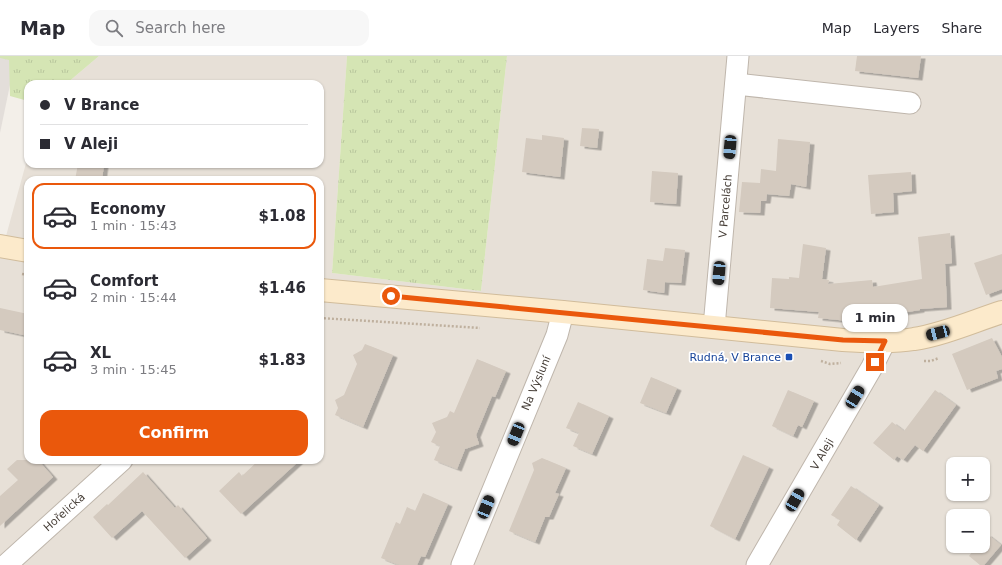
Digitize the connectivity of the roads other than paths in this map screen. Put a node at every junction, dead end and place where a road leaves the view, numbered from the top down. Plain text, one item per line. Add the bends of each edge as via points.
1 (738, 56) edge
2 (736, 84) junction
3 (910, 103) dead end
4 (0, 246) edge
5 (24, 250) edge
6 (324, 290) edge
7 (563, 312) junction
8 (1002, 312) edge
9 (714, 327) junction
10 (885, 341) junction
11 (118, 464) edge
12 (6, 565) edge
13 (462, 565) edge
14 (757, 565) edge

1 - 2 street, V Parcelách
2 - 3 street
2 - 9 street, V Parcelách
4 - 5 main road
6 - 7 main road
7 - 9 main road
7 - 13 street, Na Výsluní via 557,335
8 - 10 main road via 914,339
9 - 10 main road via 843,340
10 - 14 street, V Aleji
11 - 12 street, Hořelická

